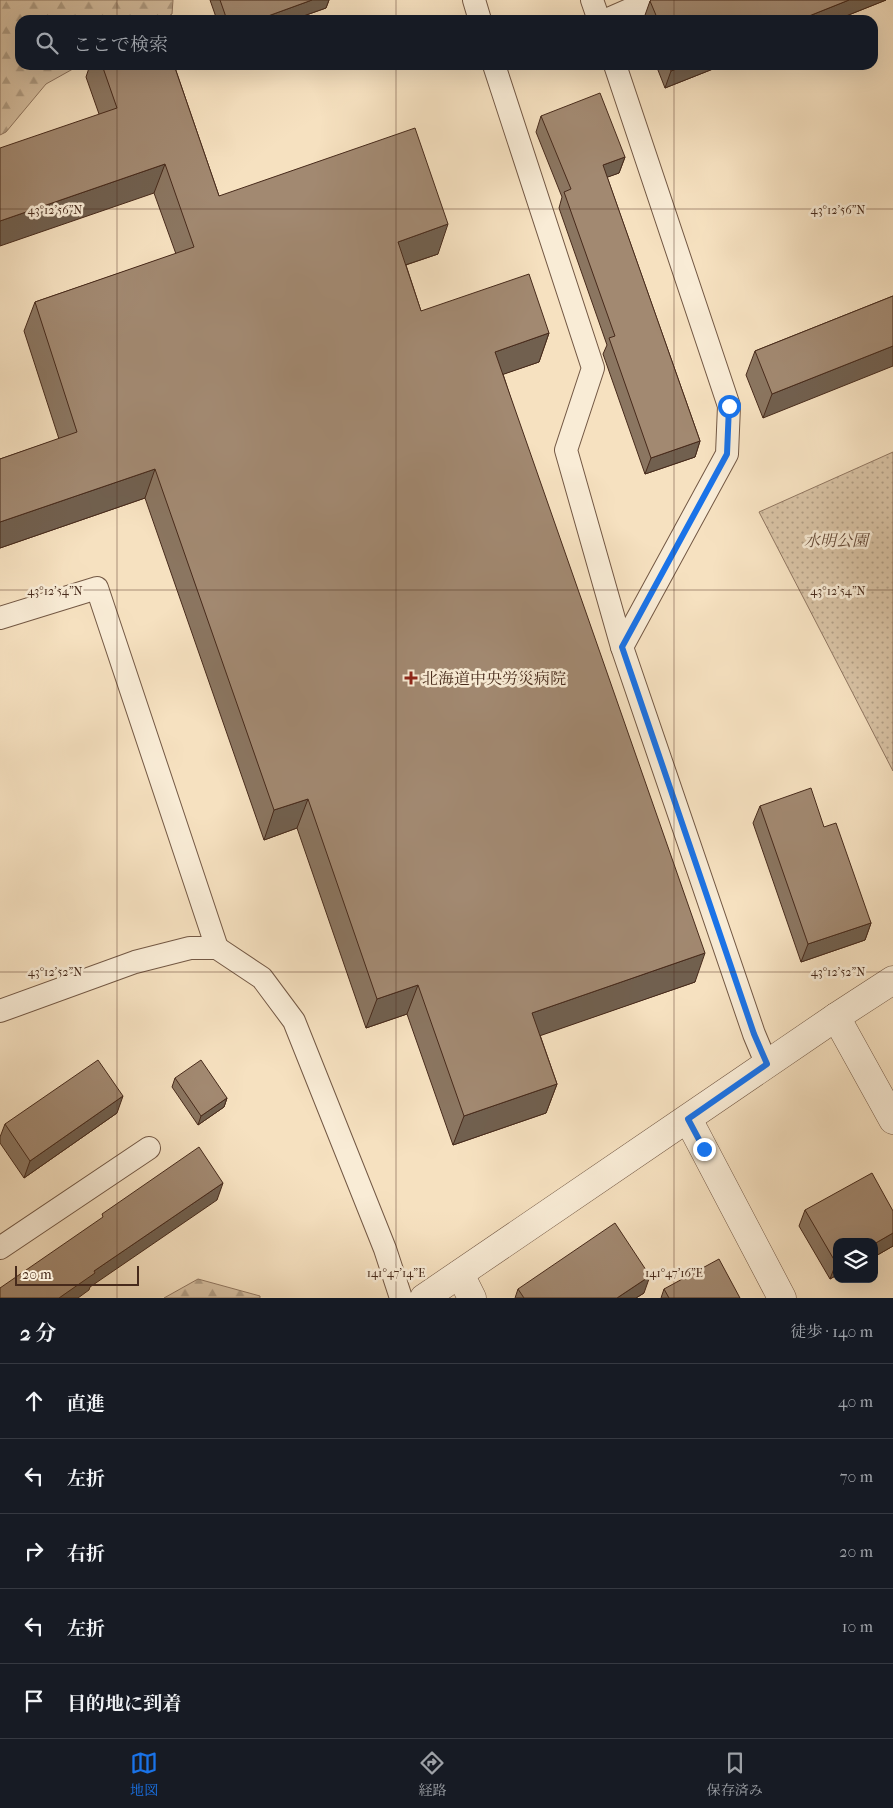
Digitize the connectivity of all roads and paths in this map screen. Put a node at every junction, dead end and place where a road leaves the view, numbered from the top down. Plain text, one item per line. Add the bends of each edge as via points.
1 (474, 0) edge
2 (592, 0) edge
3 (652, 0) edge
4 (478, 15) edge
5 (597, 15) edge
6 (618, 15) edge
7 (496, 70) edge
8 (617, 70) edge
9 (0, 618) edge
10 (622, 647) junction
11 (217, 948) junction
12 (893, 980) edge
13 (0, 1011) edge
14 (836, 1016) junction
15 (767, 1064) junction
16 (688, 1119) junction
17 (893, 1120) edge
18 (149, 1148) dead end
19 (0, 1248) edge
20 (460, 1274) junction
21 (401, 1298) edge
22 (424, 1298) edge
23 (472, 1298) edge
24 (782, 1298) edge

1 - 4 lane
2 - 5 lane
3 - 6 lane
7 - 10 lane via 593,368 566,450
8 - 10 lane via 729,406 727,454
9 - 11 lane via 97,588
10 - 15 lane
11 - 13 lane via 190,948 135,962
11 - 21 lane via 262,978 294,1021 385,1249
12 - 14 street
14 - 15 street
14 - 17 street
15 - 16 street
16 - 20 street
16 - 24 street
18 - 19 lane
20 - 22 street
20 - 23 street

